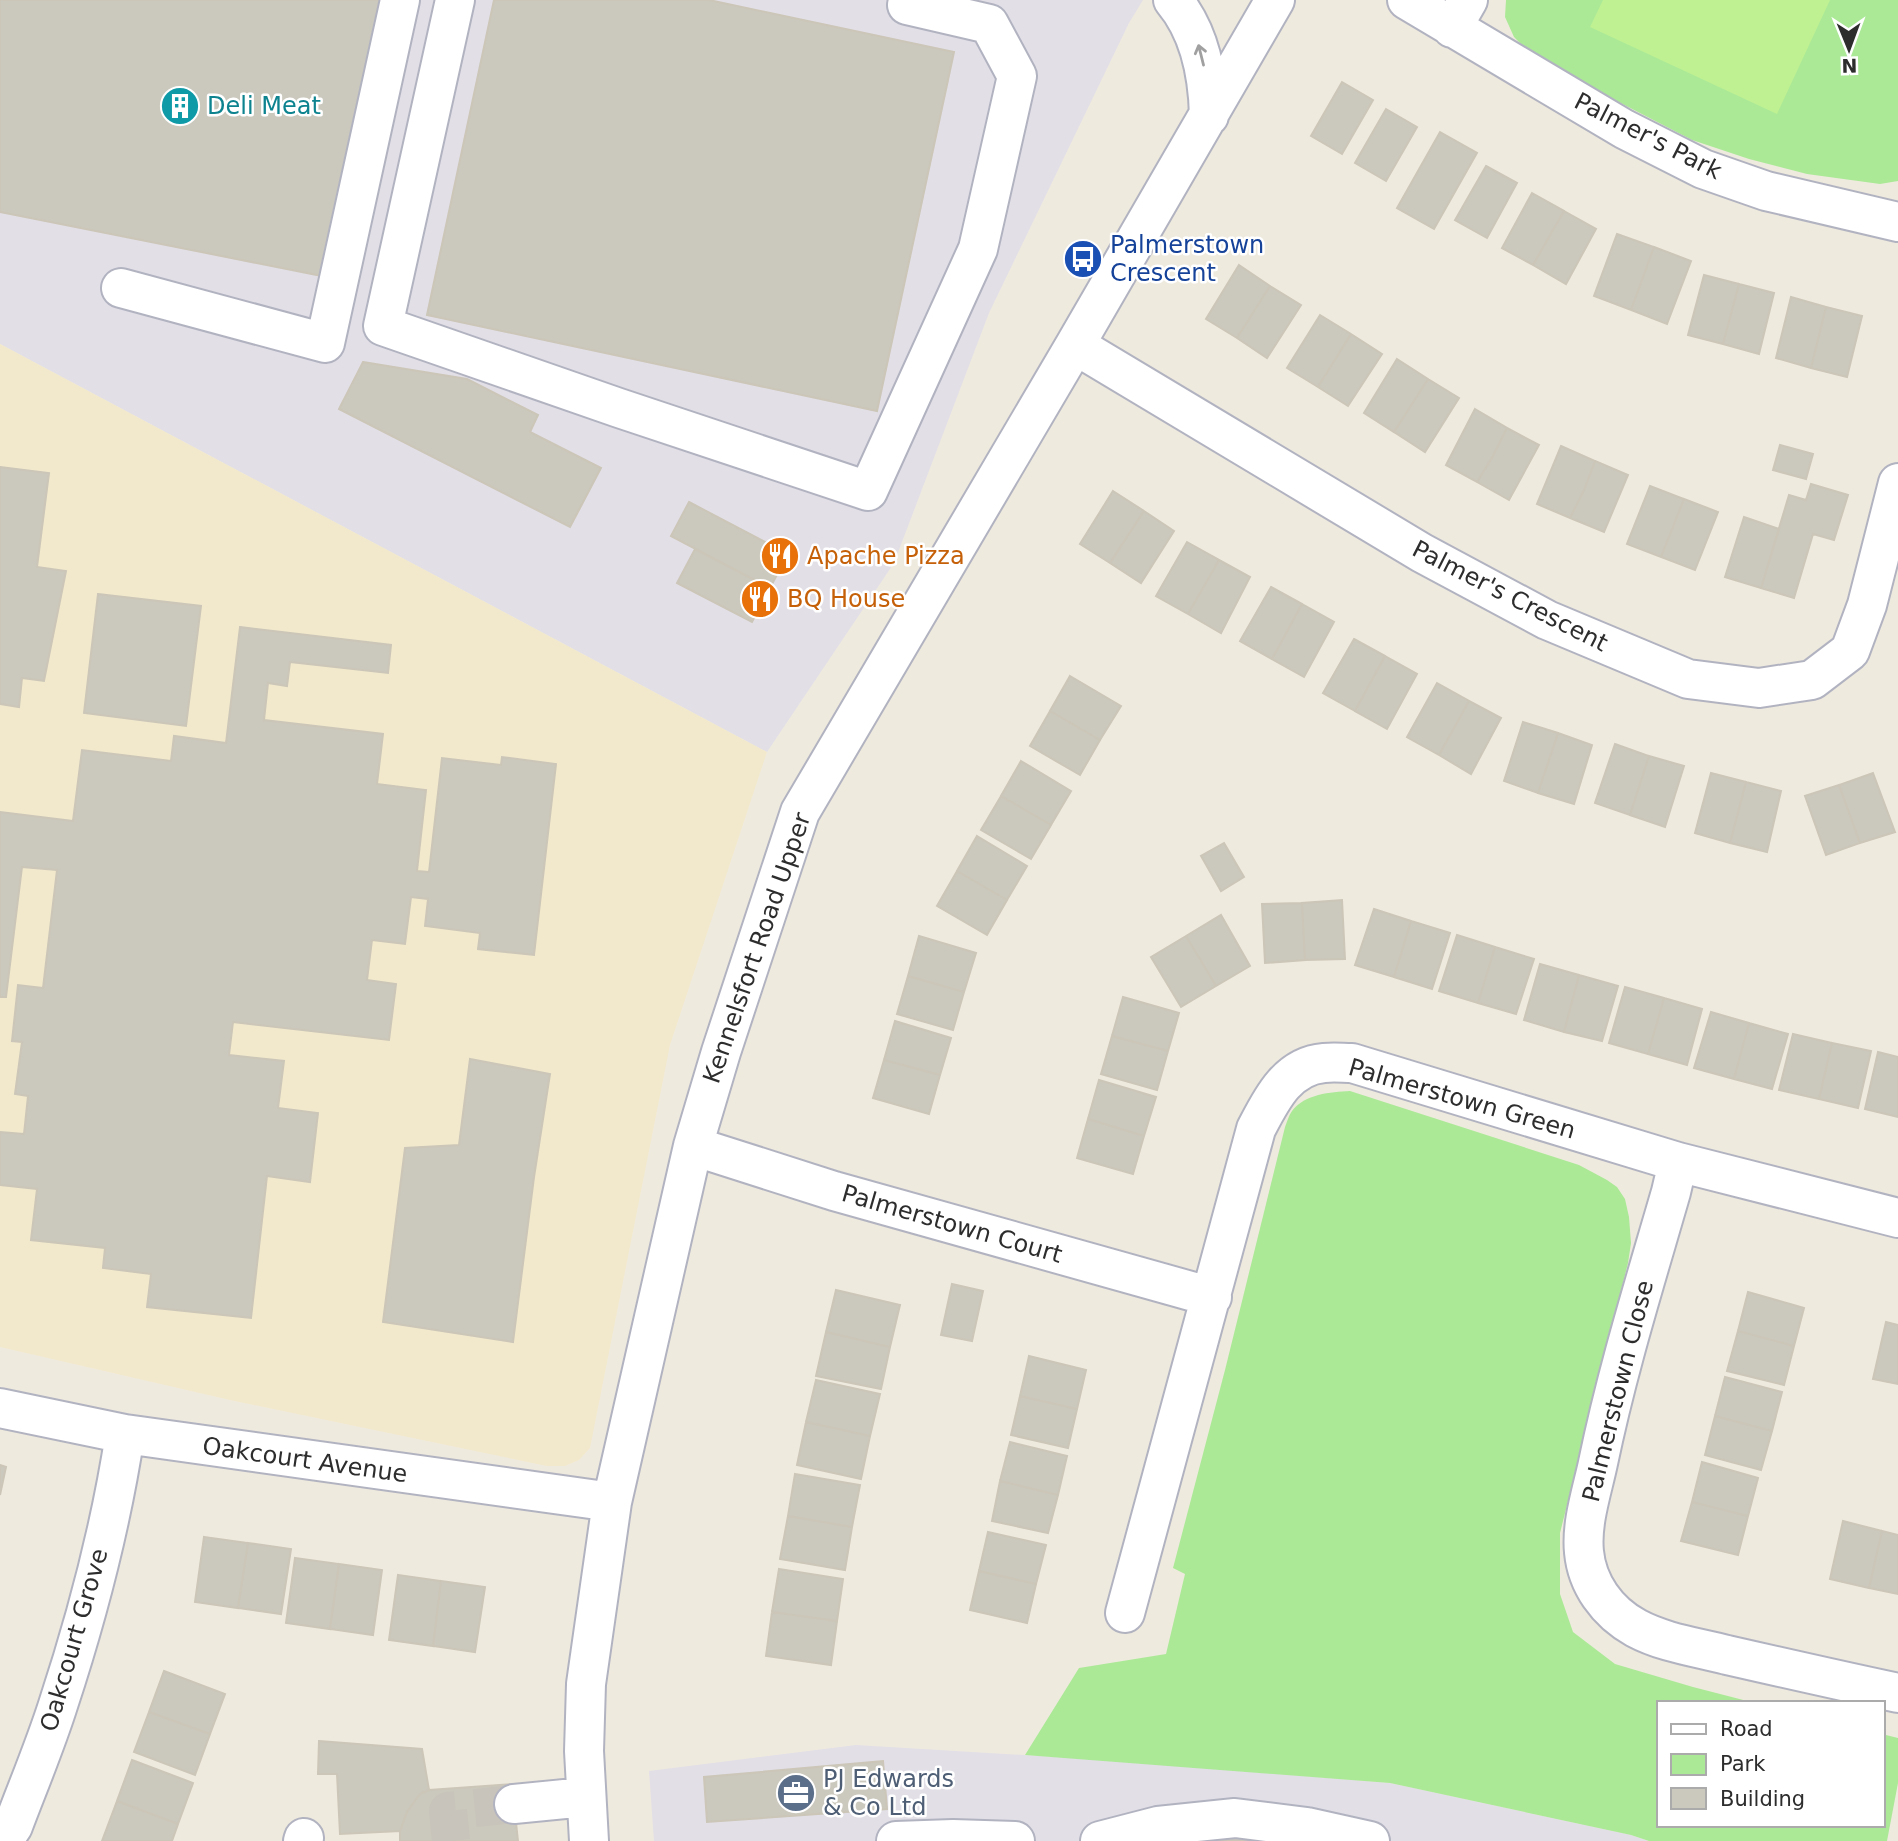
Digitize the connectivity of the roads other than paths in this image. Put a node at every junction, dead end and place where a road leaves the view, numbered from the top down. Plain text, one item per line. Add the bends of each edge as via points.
1 (400, 0) edge
2 (455, 0) edge
3 (908, 0) edge
4 (1173, 0) edge
5 (1275, 0) edge
6 (1407, 0) edge
7 (1460, 14) edge
8 (1209, 116) junction
9 (1898, 222) edge
10 (121, 288) dead end
11 (1075, 345) junction
12 (1898, 483) edge
13 (693, 1146) junction
14 (1678, 1162) junction
15 (1898, 1218) edge
16 (1212, 1297) junction
17 (0, 1408) edge
18 (125, 1434) junction
19 (612, 1502) junction
20 (1125, 1614) dead end
21 (1898, 1693) edge
22 (585, 1797) junction
23 (514, 1804) tunnel mouth
24 (3, 1841) edge
25 (589, 1841) edge
26 (896, 1841) edge
27 (1015, 1841) edge
28 (1100, 1841) edge
29 (1370, 1841) edge

1 - 10 street via 325,342
2 - 3 street via 383,326 868,491 978,249 1017,76 989,24 907,5
8 -> 4 street via 1201,51
5 - 8 street, Kennelsfort Road Upper
6 - 7 street, Palmer's Park
7 - 9 street, Palmer's Park via 1624,130 1703,169 1766,191
8 - 11 street, Kennelsfort Road Upper
11 - 12 street, Palmer's Crescent via 1422,553 1546,620 1688,679 1759,688 1812,680 1850,651 1867,605
11 - 13 street, Kennelsfort Road Upper via 800,813
13 - 16 street, Palmerstown Court via 834,1191
13 - 19 street, Kennelsfort Road Upper
14 - 15 street, Palmerstown Green
14 - 16 street, Palmerstown Green via 1352,1063 1304,1068 1286,1080 1271,1099 1256,1129
14 - 21 street, Palmerstown Close via 1595,1474 1585,1524 1590,1579 1615,1612 1657,1638
16 - 20 street, Palmerstown Green
17 - 18 street, Oakcourt Avenue
18 - 19 street, Oakcourt Avenue
18 - 24 street, Oakcourt Grove via 90,1603 57,1707 13,1826
19 - 22 street, Kennelsfort Road Upper via 586,1684
22 - 23 street
22 - 25 street, Kennelsfort Road Upper
26 - 27 street
28 - 29 street via 1158,1826 1235,1818

